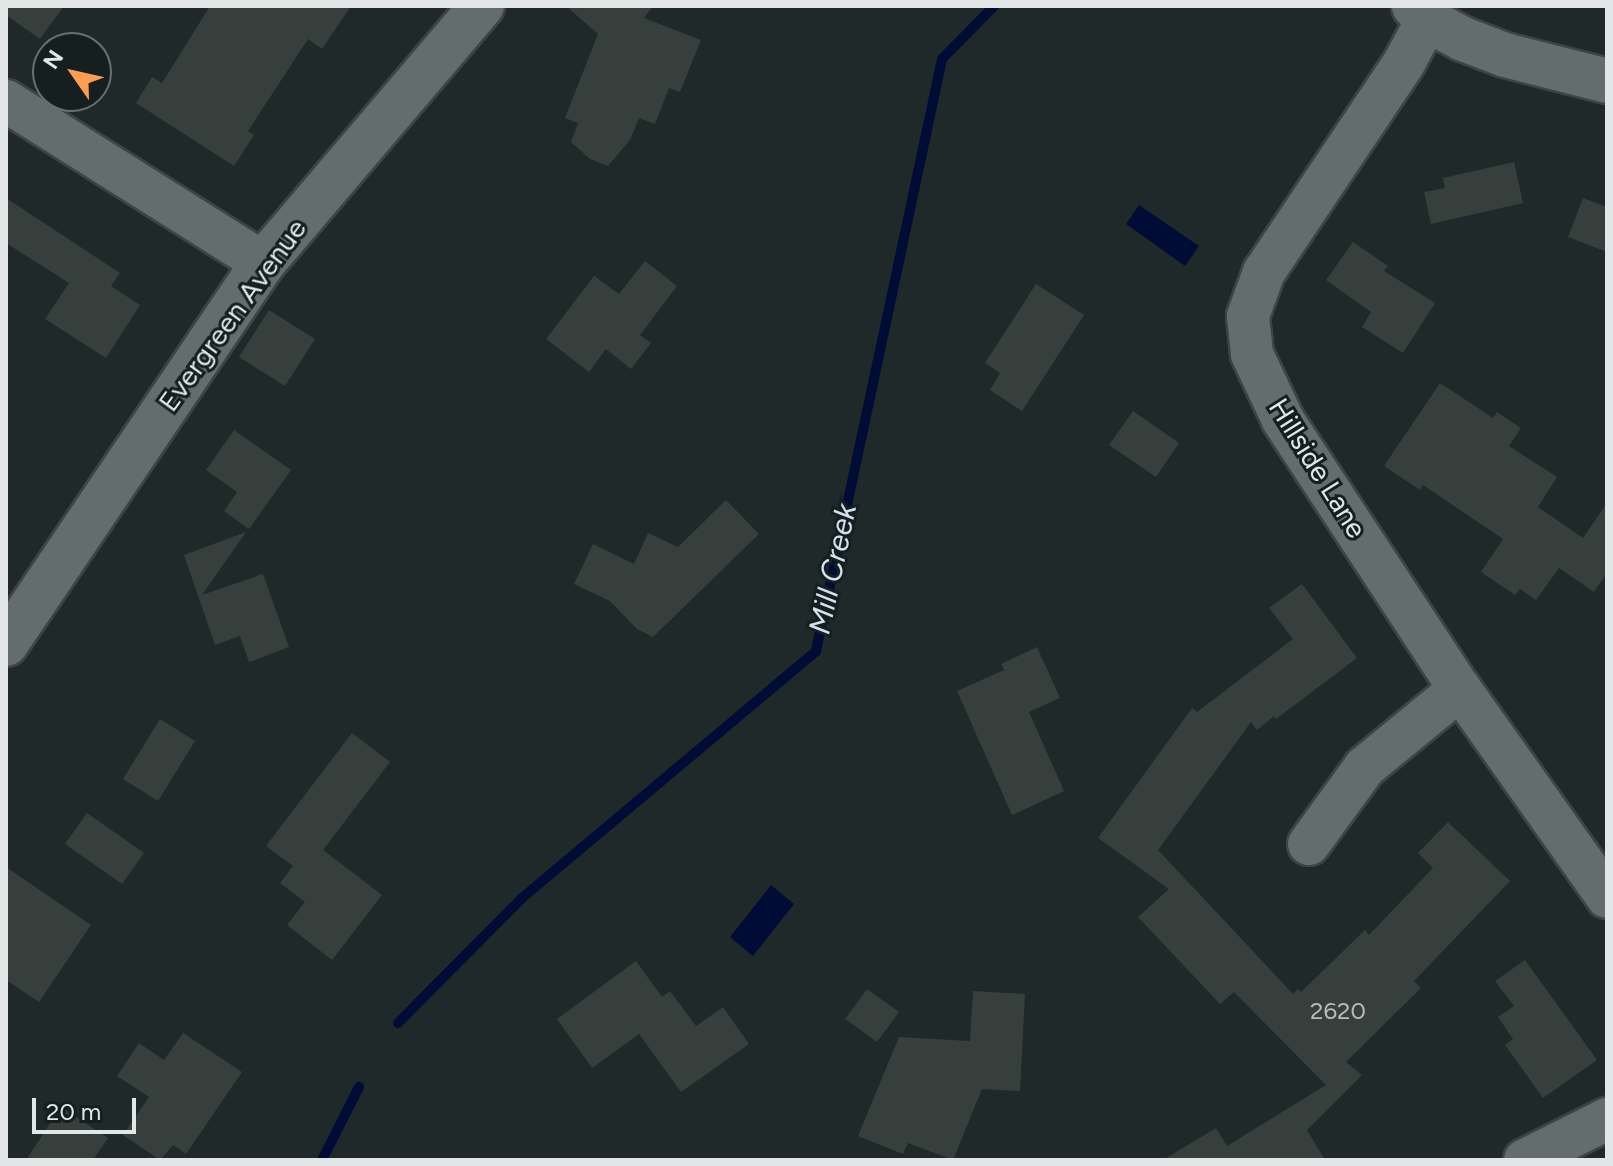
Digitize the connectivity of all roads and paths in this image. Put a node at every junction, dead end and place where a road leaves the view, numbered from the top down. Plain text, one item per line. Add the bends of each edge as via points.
1 (482, 6) edge
2 (1421, 13) edge
3 (1607, 81) edge
4 (6, 101) edge
5 (263, 263) junction
6 (6, 644) edge
7 (1460, 689) junction
8 (1309, 844) dead end
9 (1607, 897) edge
10 (1607, 1119) edge
11 (1525, 1160) edge

1 - 5 street, Evergreen Avenue
2 - 3 street via 1505,55
2 - 7 street, Hillside Lane via 1404,63 1264,272 1248,316 1252,354 1283,420
4 - 5 street
5 - 6 street, Evergreen Avenue
7 - 8 street via 1365,767
7 - 9 street, Hillside Lane
10 - 11 street

